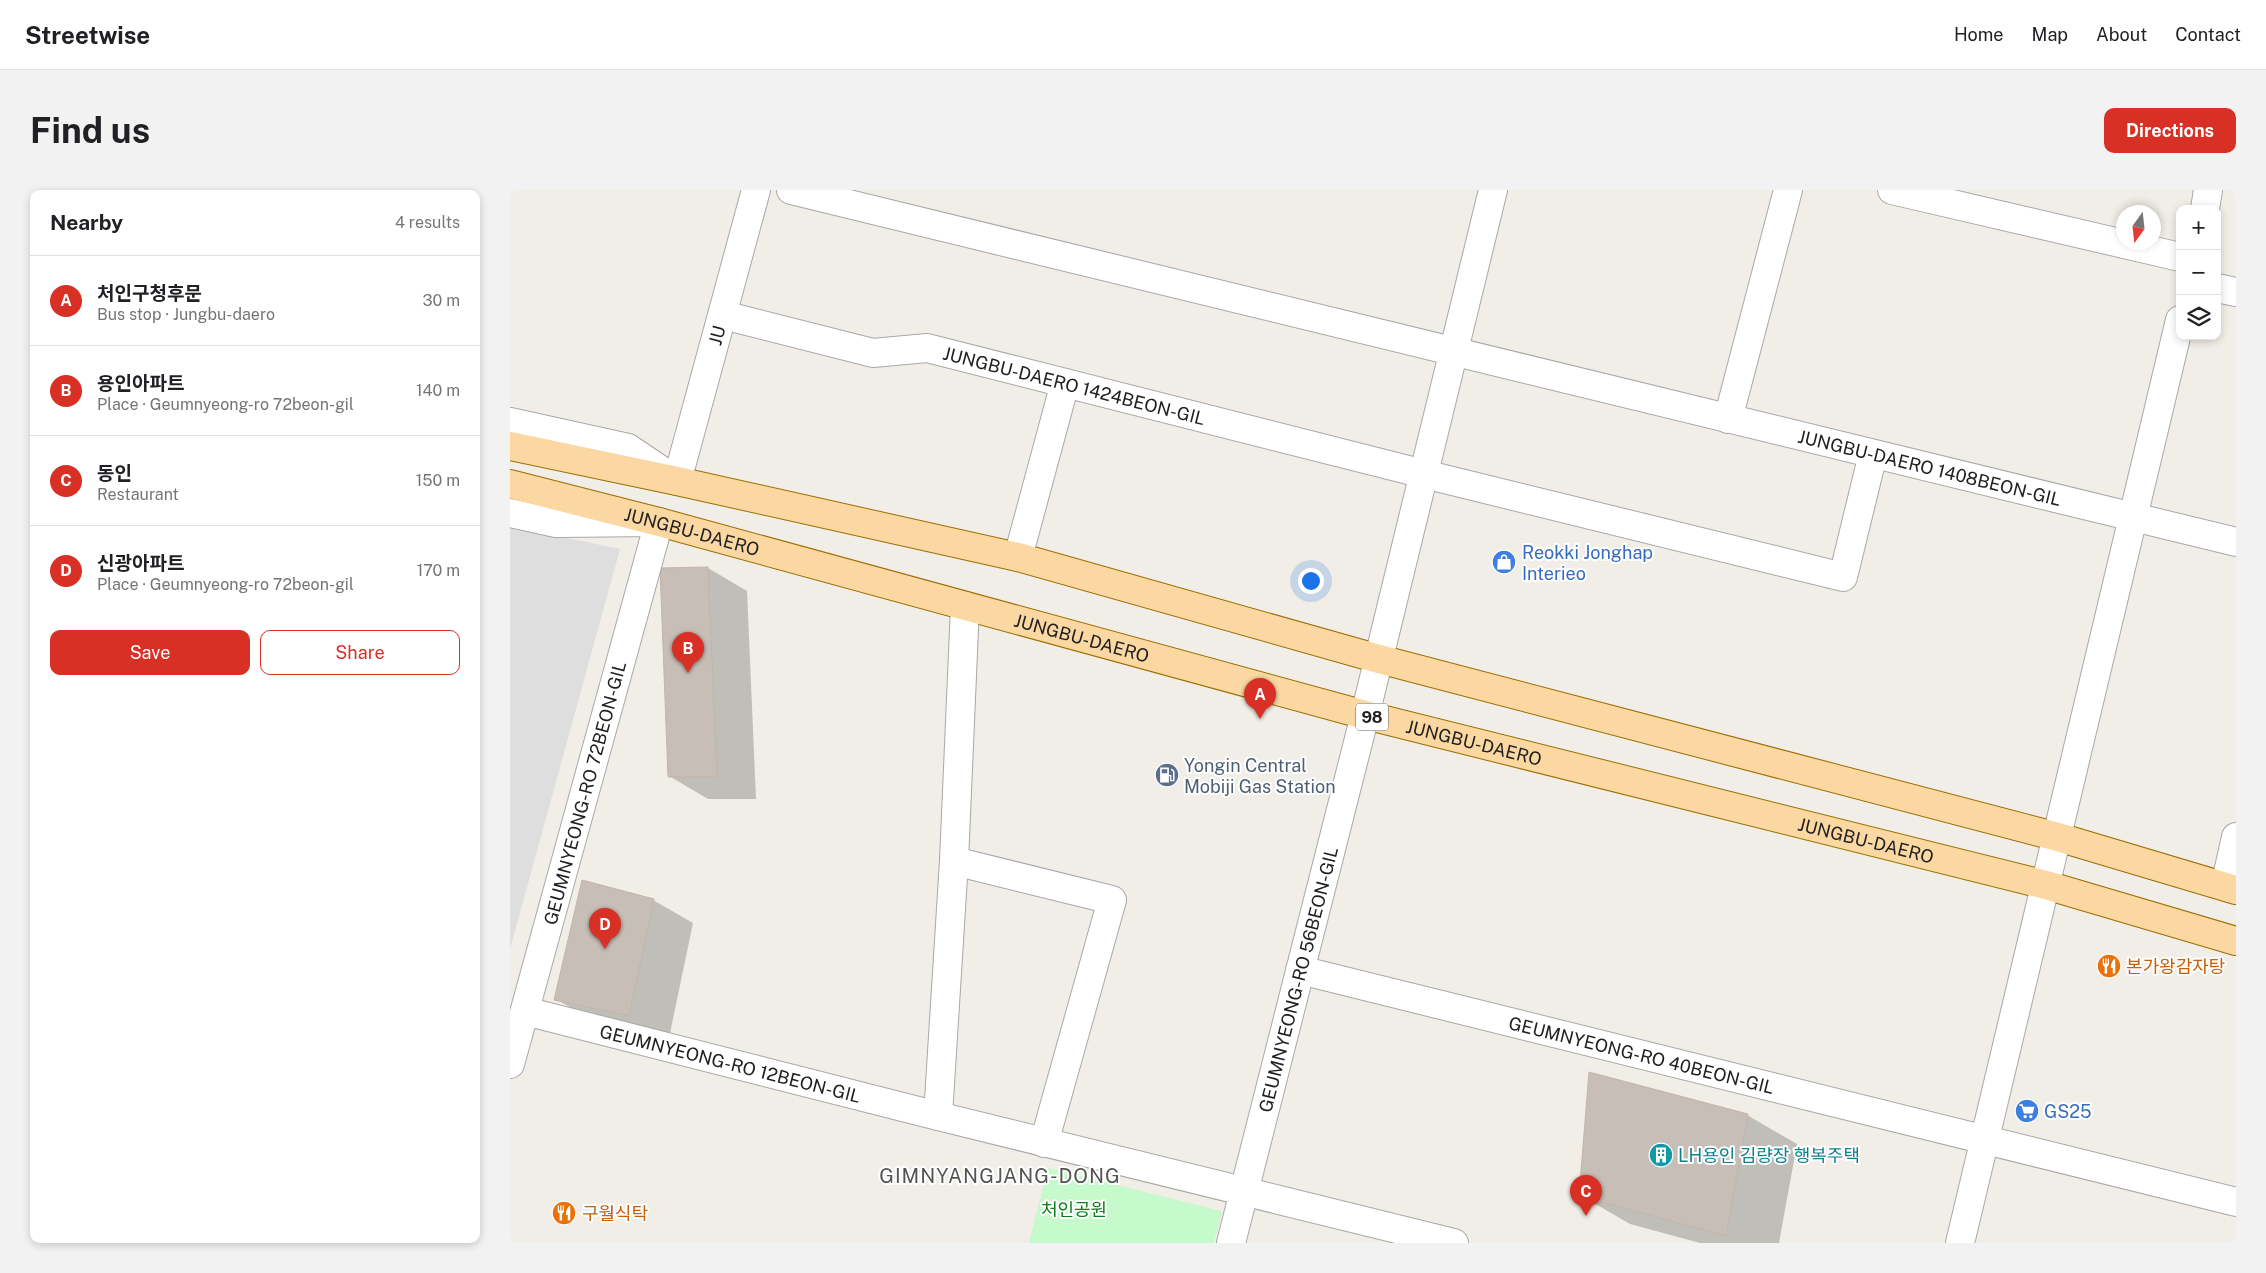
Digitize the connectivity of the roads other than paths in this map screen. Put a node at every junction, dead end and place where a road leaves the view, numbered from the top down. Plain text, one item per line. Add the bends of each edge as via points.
1 (756, 190) edge
2 (791, 190) edge
3 (1493, 190) edge
4 (1788, 190) edge
5 (1892, 190) edge
6 (2208, 190) edge
7 (2205, 205) edge
8 (2176, 256) edge
9 (2221, 289) edge
10 (2236, 292) edge
11 (723, 315) junction
12 (2176, 337) edge
13 (1454, 351) junction
14 (1065, 383) junction
15 (1728, 419) junction
16 (510, 422) edge
17 (510, 446) edge
18 (1873, 454) junction
19 (1424, 474) junction
20 (677, 481) junction
21 (510, 484) edge
22 (510, 513) edge
23 (2133, 517) junction
24 (659, 522) junction
25 (2236, 542) edge
26 (1018, 557) junction
27 (965, 606) junction
28 (1379, 659) junction
29 (1365, 715) junction
30 (2236, 837) edge
31 (2058, 838) junction
32 (954, 861) junction
33 (2046, 885) junction
34 (2230, 888) edge
35 (2236, 941) edge
36 (1300, 970) junction
37 (525, 1011) junction
38 (510, 1064) edge
39 (938, 1116) junction
40 (1985, 1140) junction
41 (1044, 1143) junction
42 (1244, 1191) junction
43 (2236, 1202) edge
44 (1231, 1243) edge
45 (1454, 1243) edge
46 (1960, 1243) edge

1 - 11 street, JU
2 - 13 street
3 - 13 street
4 - 15 street
5 - 8 street
6 - 7 street
9 - 10 street
11 - 14 street, JUNGBU-DAERO 1424BEON-GIL via 873,353 927,348
11 - 20 street, JU
12 - 23 street
13 - 15 street, JUNGBU-DAERO 1408BEON-GIL
13 - 19 street
14 - 19 street, JUNGBU-DAERO 1424BEON-GIL
14 - 26 street
15 - 18 street, JUNGBU-DAERO 1408BEON-GIL
16 - 20 street via 628,448
17 - 20 main road
18 - 19 street, JUNGBU-DAERO 1424BEON-GIL via 1843,577
18 - 23 street, JUNGBU-DAERO 1408BEON-GIL
19 - 28 street
20 - 26 main road
21 - 24 main road, JUNGBU-DAERO / 98
22 - 24 street via 556,523
23 - 25 street, JUNGBU-DAERO 1408BEON-GIL
23 - 31 street
24 - 27 main road, JUNGBU-DAERO / 98
24 - 37 street, GEUMNYEONG-RO 72BEON-GIL
26 - 28 main road
27 - 29 main road, JUNGBU-DAERO / 98
27 - 32 street
28 - 29 street
28 - 31 main road
29 - 33 main road, JUNGBU-DAERO / 98
29 - 36 street, GEUMNYEONG-RO 56BEON-GIL
30 - 34 street
31 - 33 street
31 - 34 main road
32 - 39 street
32 - 41 street via 1112,900
33 - 35 main road, JUNGBU-DAERO / 98
33 - 40 street
36 - 40 street, GEUMNYEONG-RO 40BEON-GIL
36 - 42 street, GEUMNYEONG-RO 56BEON-GIL
37 - 38 street, GEUMNYEONG-RO 72BEON-GIL
37 - 39 street, GEUMNYEONG-RO 12BEON-GIL
39 - 41 street, GEUMNYEONG-RO 12BEON-GIL
40 - 43 street, GEUMNYEONG-RO 40BEON-GIL
40 - 46 street
41 - 42 street, GEUMNYEONG-RO 12BEON-GIL
42 - 44 street, GEUMNYEONG-RO 56BEON-GIL
42 - 45 street, GEUMNYEONG-RO 12BEON-GIL

